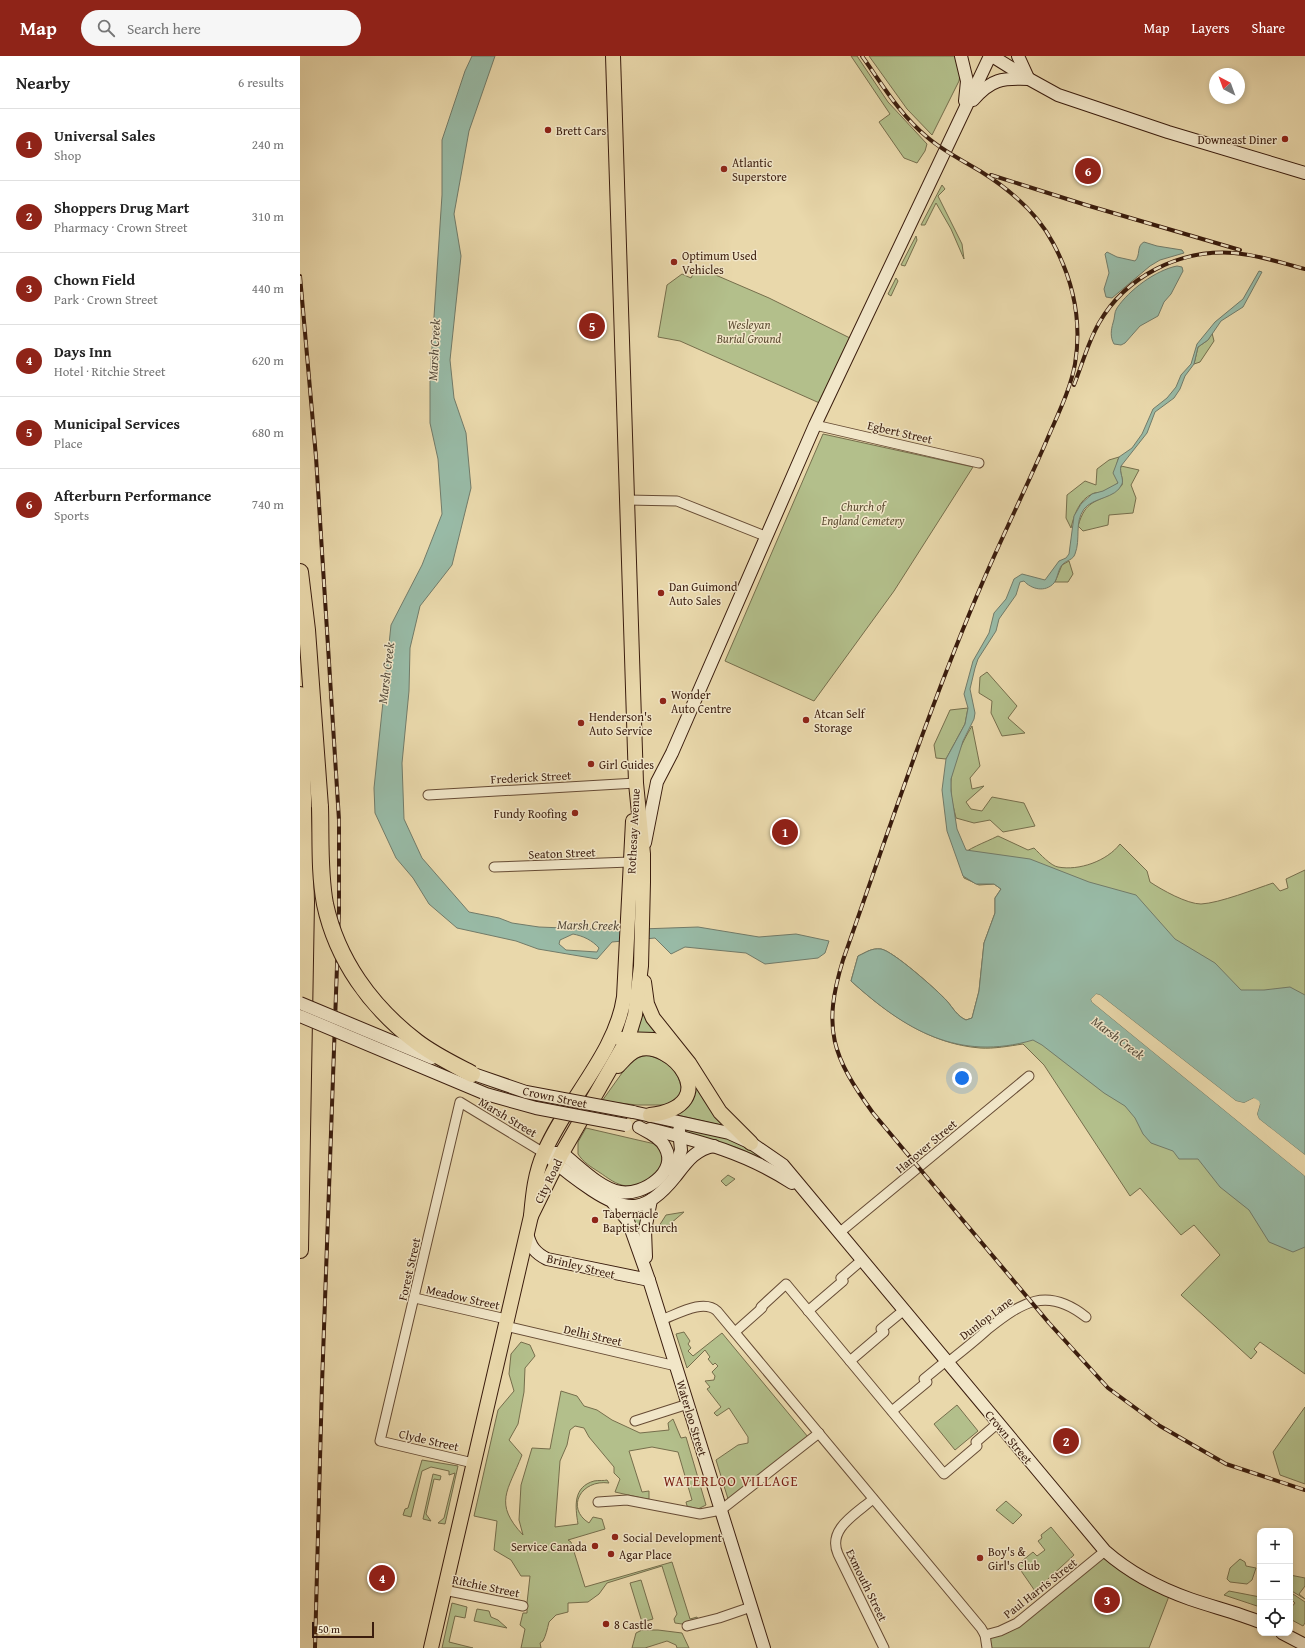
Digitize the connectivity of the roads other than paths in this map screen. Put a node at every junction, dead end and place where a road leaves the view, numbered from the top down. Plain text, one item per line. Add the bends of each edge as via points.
1 (613, 56) edge
2 (961, 56) edge
3 (991, 56) edge
4 (1018, 56) edge
5 (1029, 79) junction
6 (963, 112) junction
7 (1305, 173) edge
8 (815, 425) junction
9 (979, 463) dead end
10 (627, 500) junction
11 (765, 536) junction
12 (300, 572) edge
13 (300, 695) edge
14 (657, 782) junction
15 (636, 783) junction
16 (428, 795) dead end
17 (643, 854) junction
18 (630, 862) junction
19 (494, 867) dead end
20 (635, 920) junction
21 (641, 966) junction
22 (300, 1003) edge
23 (300, 1016) edge
24 (628, 1038) junction
25 (609, 1041) junction
26 (683, 1054) junction
27 (472, 1074) junction
28 (1029, 1076) dead end
29 (598, 1091) junction
30 (460, 1102) joint
31 (650, 1115) junction
32 (676, 1121) junction
33 (639, 1127) junction
34 (680, 1137) junction
35 (751, 1143) junction
36 (714, 1146) junction
37 (544, 1153) junction
38 (559, 1158) junction
39 (672, 1181) junction
40 (803, 1190) junction
41 (651, 1200) junction
42 (613, 1204) junction
43 (531, 1216) junction
44 (527, 1233) junction
45 (839, 1233) junction
46 (300, 1250) edge
47 (862, 1260) junction
48 (649, 1280) junction
49 (415, 1298) junction
50 (904, 1310) junction
51 (808, 1311) junction
52 (1086, 1317) dead end
53 (661, 1320) junction
54 (505, 1323) junction
55 (734, 1332) junction
56 (850, 1361) junction
57 (947, 1362) junction
58 (676, 1366) junction
59 (688, 1404) junction
60 (892, 1411) junction
61 (635, 1421) dead end
62 (998, 1423) junction
63 (819, 1433) junction
64 (380, 1441) joint
65 (473, 1463) junction
66 (873, 1499) junction
67 (598, 1502) dead end
68 (721, 1510) junction
69 (1105, 1551) junction
70 (444, 1590) junction
71 (523, 1606) dead end
72 (751, 1607) junction
73 (1257, 1621) edge
74 (687, 1626) dead end
75 (985, 1635) junction
76 (1288, 1636) edge
77 (1304, 1644) edge
78 (431, 1648) edge
79 (764, 1648) edge
80 (884, 1648) edge
81 (987, 1648) edge

1 - 10 main road
2 - 6 main road via 967,81
3 - 5 main road
3 - 6 main road
4 - 5 main road
5 - 6 main road via 1006,78 990,84
5 - 7 main road via 1058,95 1168,132
6 - 8 main road
8 - 9 street, Egbert Street
8 - 11 main road
10 - 11 street via 676,501
10 - 15 main road
11 - 14 main road via 672,753
12 - 27 highway, bridge via 307,630 325,903 334,934 350,970 377,1005 429,1050
13 - 46 highway via 306,910
14 - 15 main road
14 - 17 main road
15 - 16 street, Frederick Street
15 - 17 main road, Rothesay Avenue
15 - 18 main road, Rothesay Avenue
17 - 20 main road, Rothesay Avenue
18 - 19 street, Seaton Street
18 - 20 main road, Rothesay Avenue
20 - 21 main road, City Road via 641,950
20 - 25 main road, City Road via 627,951 622,1009 616,1030
21 - 24 main road, City Road via 635,1015
21 - 26 main road via 649,1011
22 - 27 main road, Crown Street, bridge
23 - 33 main road, Crown Street, bridge via 486,1094 536,1108
24 - 25 main road
24 - 26 main road via 661,1042
24 - 29 main road, City Road
25 - 37 main road, City Road
26 - 35 main road via 720,1112
27 - 31 main road, Crown Street, bridge via 546,1097
28 - 45 street, Hanover Street
29 - 31 main road via 623,1061 638,1050 647,1049 665,1054 686,1076 688,1094 685,1101 672,1111
29 - 38 main road, City Road
30 - 37 street, Marsh Street
30 - 49 street, Forest Street
31 - 32 main road, Crown Street
32 - 34 main road
32 - 35 main road, Crown Street via 729,1133
33 - 34 main road, Crown Street
33 - 38 main road via 659,1139 665,1146 668,1158 666,1168 653,1185 643,1190 621,1192 611,1189
34 - 36 main road, Crown Street
34 - 39 main road via 681,1150
35 - 40 main road, Crown Street via 783,1165
36 - 39 main road via 694,1154
36 - 40 main road, Crown Street via 759,1163
37 - 38 main road
37 - 43 main road, City Road via 534,1183
38 - 42 main road via 582,1183
38 - 43 main road, City Road
39 - 41 main road
40 - 45 main road, Crown Street
41 - 42 main road via 629,1207
41 - 48 main road via 644,1238
42 - 48 main road via 628,1221
43 - 44 main road
44 - 48 main road, Brinley Street via 531,1246 546,1259
44 - 54 main road
45 - 47 main road, Crown Street
47 - 50 main road, Crown Street
47 - 51 street via 841,1278 843,1281
48 - 53 main road, Waterloo Street
49 - 54 street, Meadow Street
49 - 64 street, Forest Street
50 - 56 street via 881,1329 884,1332
50 - 57 main road, Crown Street
51 - 55 street via 786,1284
51 - 56 street
52 - 57 street, Dunlop Lane via 1062,1303 1030,1302 1012,1310
53 - 55 street via 700,1306 708,1306 714,1308
53 - 58 main road, Waterloo Street
54 - 58 street, Delhi Street
54 - 65 main road
55 - 63 street
56 - 60 street
57 - 60 street, Dunlop Lane via 924,1379 927,1382
57 - 62 main road, Crown Street
58 - 59 main road, Waterloo Street
59 - 61 street
59 - 68 main road, Waterloo Street
60 - 62 street via 944,1474 977,1446 976,1442
62 - 69 main road, Crown Street
63 - 66 street
63 - 68 street
64 - 65 street, Clyde Street
65 - 70 main road
66 - 75 street
66 - 80 street, Exmouth Street via 840,1529 835,1543
67 - 68 street via 627,1500 700,1514
68 - 72 main road, Waterloo Street
69 - 73 main road, Crown Street via 1128,1570 1154,1583 1191,1599
69 - 75 street, Paul Harris Street via 1017,1623
70 - 71 street, Ritchie Street
70 - 78 main road
72 - 74 street
72 - 79 main road, Waterloo Street
75 - 81 street
76 - 77 main road

